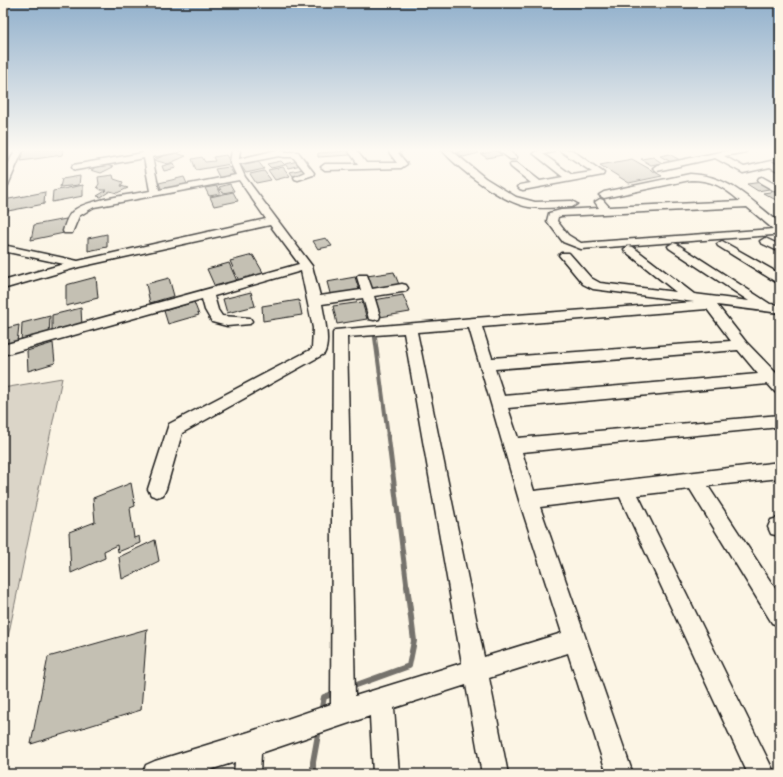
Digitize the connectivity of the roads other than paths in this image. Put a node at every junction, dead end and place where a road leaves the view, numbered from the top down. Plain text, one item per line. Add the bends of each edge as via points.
1 (154, 186) edge
2 (194, 186) edge
3 (248, 186) edge
4 (492, 186) edge
5 (527, 186) edge
6 (657, 186) edge
7 (727, 186) edge
8 (523, 187) dead end
9 (155, 194) junction
10 (614, 201) dead end
11 (603, 203) junction
12 (749, 204) junction
13 (272, 221) junction
14 (68, 231) dead end
15 (765, 241) dead end
16 (722, 244) dead end
17 (673, 246) dead end
18 (3, 248) edge
19 (629, 249) dead end
20 (780, 249) edge
21 (565, 254) dead end
22 (78, 264) junction
23 (306, 266) junction
24 (363, 276) dead end
25 (780, 279) edge
26 (3, 285) edge
27 (402, 288) dead end
28 (207, 293) junction
29 (367, 293) junction
30 (692, 298) junction
31 (316, 301) junction
32 (774, 308) edge
33 (374, 316) dead end
34 (245, 321) dead end
35 (474, 322) junction
36 (410, 328) junction
37 (741, 345) junction
38 (3, 350) edge
39 (488, 364) junction
40 (776, 383) edge
41 (498, 402) junction
42 (780, 421) edge
43 (512, 446) junction
44 (780, 470) edge
45 (694, 480) junction
46 (625, 488) junction
47 (157, 489) dead end
48 (528, 500) junction
49 (780, 615) edge
50 (575, 640) junction
51 (475, 672) junction
52 (381, 700) junction
53 (343, 712) junction
54 (249, 745) junction
55 (155, 774) edge
56 (247, 774) edge
57 (386, 774) edge
58 (495, 774) edge
59 (620, 774) edge
60 (762, 774) edge

1 - 9 street
2 - 9 street
3 - 13 street
4 - 11 street via 524,203
5 - 8 street
6 - 11 street
7 - 12 street
9 - 14 street via 86,208 71,218
10 - 11 street
11 - 12 street
11 - 12 street via 553,215 552,221 565,240 581,246 779,230
13 - 22 street
13 - 23 street
15 - 20 street
16 - 25 street
17 - 32 street
18 - 22 street
19 - 30 street
21 - 30 street via 587,281 597,286
22 - 26 street
23 - 28 street
23 - 31 street
24 - 29 street
27 - 29 street
28 - 34 street via 211,312 216,319 226,323
28 - 38 street
29 - 31 street
29 - 33 street
30 - 32 street
31 - 47 street via 320,328 319,351 175,429
35 - 36 street
35 - 37 street via 710,305
35 - 39 street
36 - 51 street
36 - 53 street via 340,334
37 - 39 street
37 - 40 street
39 - 41 street
40 - 41 street
41 - 43 street
42 - 43 street
43 - 48 street
44 - 45 street
45 - 46 street
45 - 49 street
46 - 48 street
46 - 60 street
48 - 50 street
50 - 51 street
50 - 59 street
51 - 52 street
51 - 58 street
52 - 53 street
52 - 57 street
53 - 54 street
54 - 55 street
54 - 56 street

